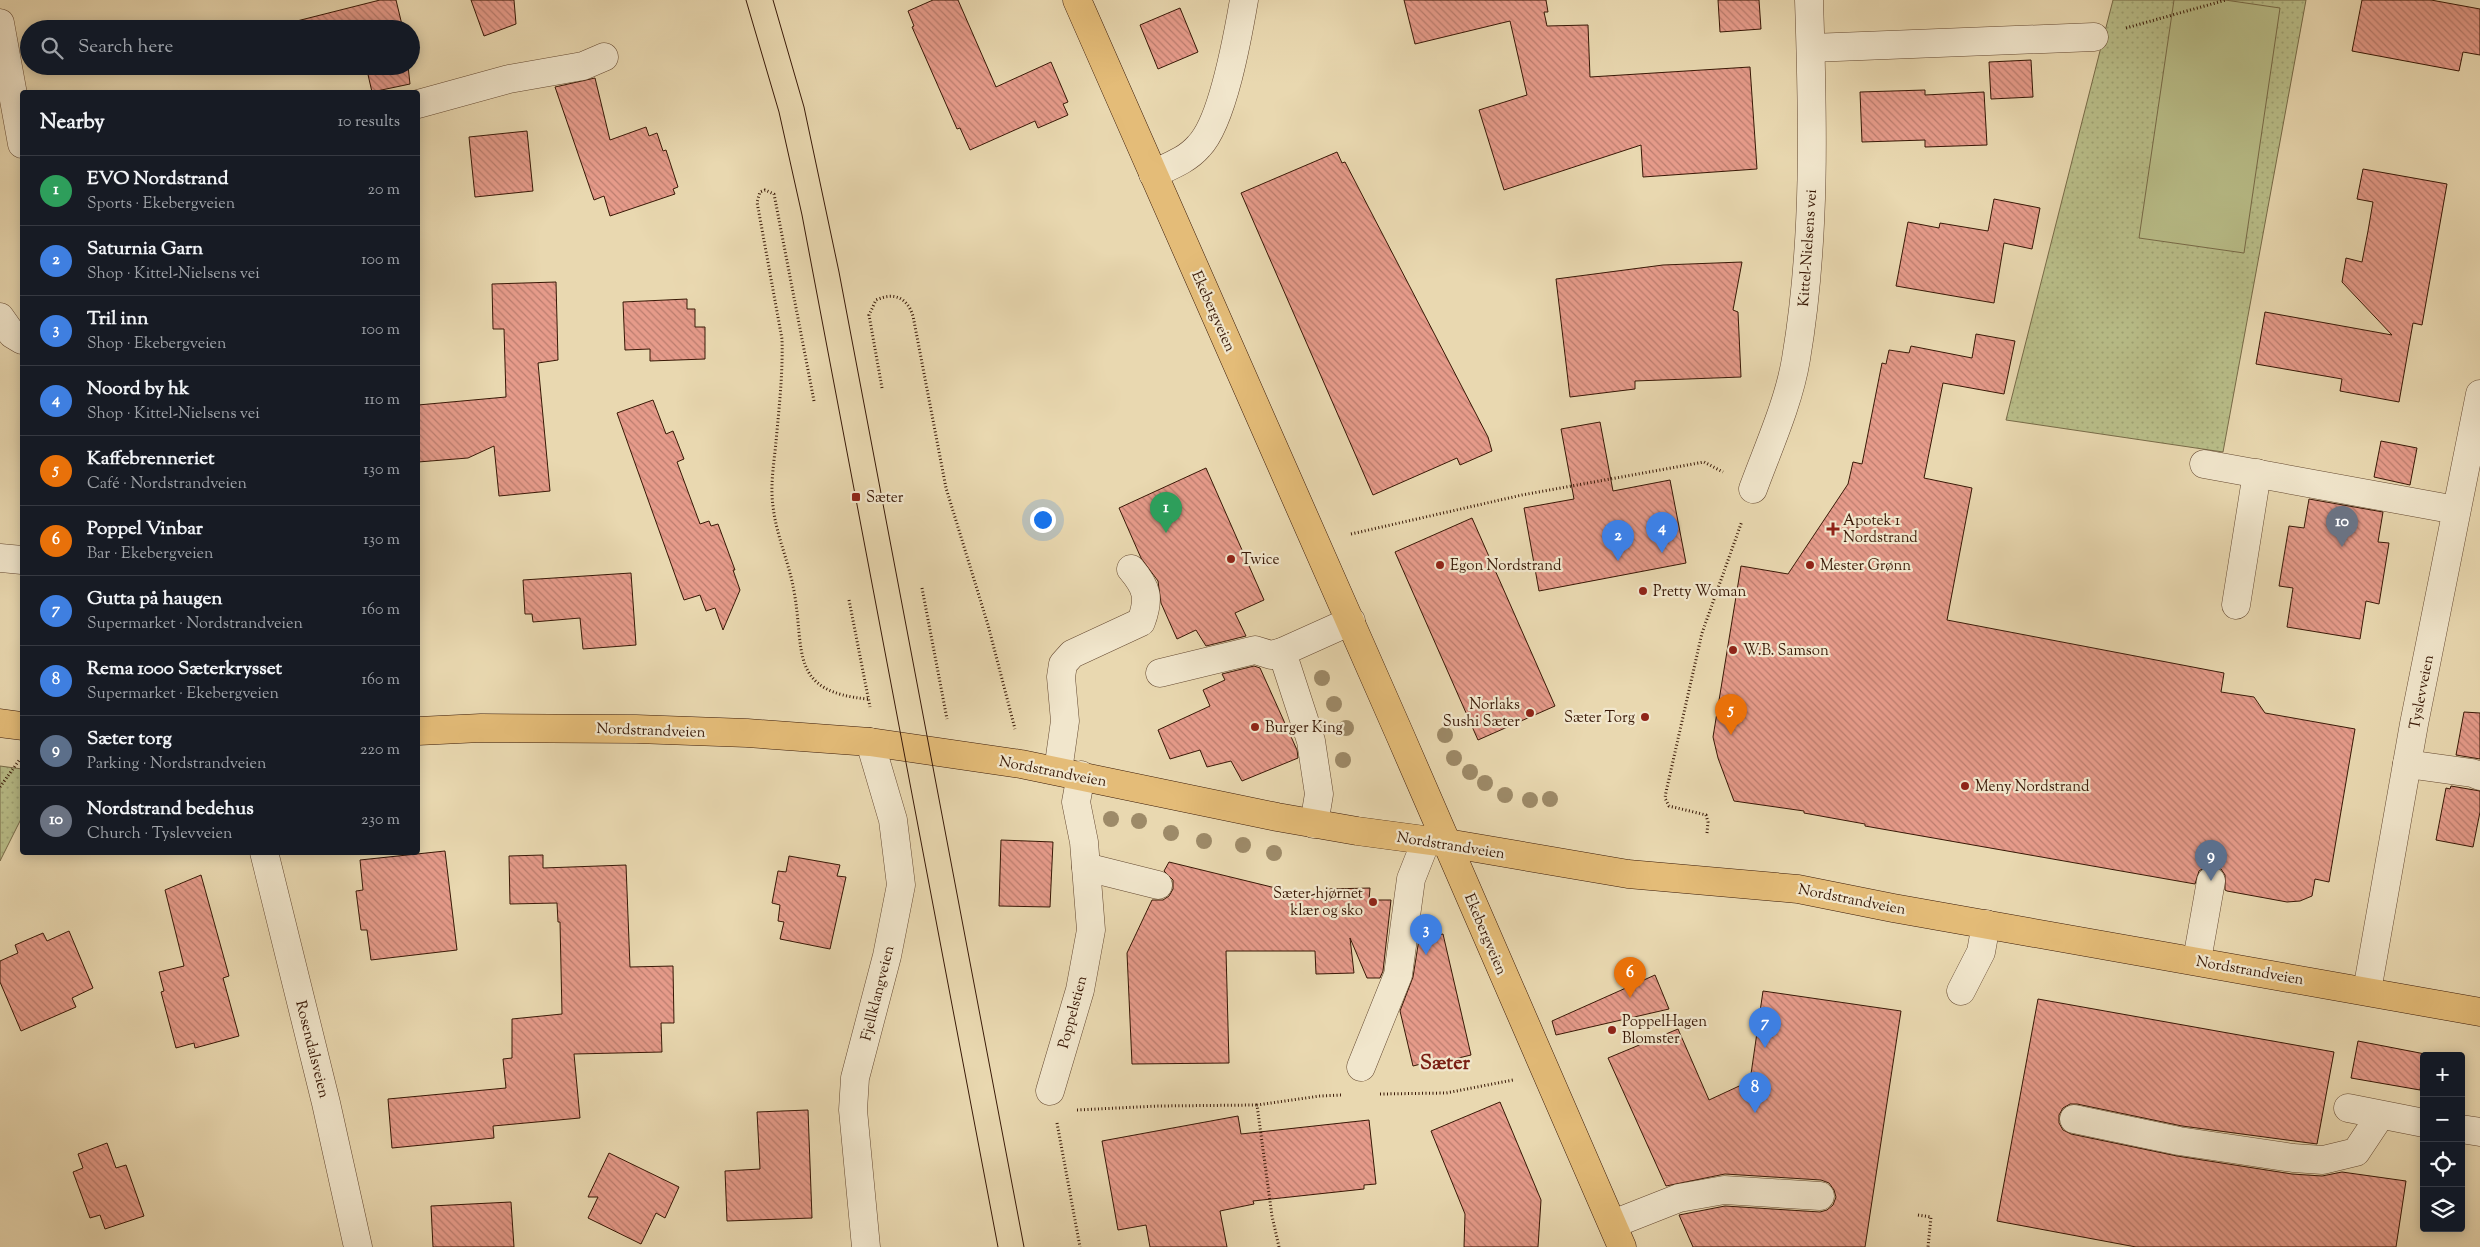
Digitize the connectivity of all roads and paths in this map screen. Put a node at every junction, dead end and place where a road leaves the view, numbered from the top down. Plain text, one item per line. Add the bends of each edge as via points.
1 (1077, 0) edge
2 (1244, 0) edge
3 (1809, 0) edge
4 (2226, 0) edge
5 (0, 23) edge
6 (2094, 37) joint
7 (1811, 48) junction
8 (604, 58) dead end
9 (420, 103) edge
10 (20, 133) edge
11 (1153, 174) junction
12 (0, 317) edge
13 (20, 339) edge
14 (882, 388) dead end
15 (2480, 394) edge
16 (814, 402) dead end
17 (2204, 464) dead end
18 (2257, 473) junction
19 (1753, 489) junction
20 (2456, 510) junction
21 (1351, 534) dead end
22 (0, 558) edge
23 (20, 560) edge
24 (1131, 569) dead end
25 (922, 588) dead end
26 (849, 600) dead end
27 (2236, 605) dead end
28 (1350, 621) junction
29 (1282, 652) junction
30 (1160, 674) dead end
31 (868, 699) junction
32 (871, 714) dead end
33 (0, 723) edge
34 (948, 724) dead end
35 (20, 726) edge
36 (420, 731) edge
37 (1016, 734) dead end
38 (870, 742) junction
39 (20, 759) edge
40 (2407, 764) junction
41 (1070, 773) junction
42 (2480, 776) edge
43 (0, 787) edge
44 (1314, 824) junction
45 (1707, 833) dead end
46 (1437, 842) junction
47 (265, 855) edge
48 (1086, 867) junction
49 (2211, 881) dead end
50 (1158, 885) dead end
51 (1986, 924) junction
52 (2197, 960) junction
53 (1961, 991) dead end
54 (2367, 991) junction
55 (2480, 1012) edge
56 (1361, 1067) dead end
57 (1514, 1080) dead end
58 (1378, 1094) dead end
59 (1349, 1095) dead end
60 (1052, 1101) junction
61 (1257, 1105) junction
62 (2348, 1108) dead end
63 (2380, 1116) junction
64 (2074, 1120) dead end
65 (2420, 1122) edge
66 (2465, 1130) edge
67 (2480, 1132) edge
68 (1820, 1196) dead end
69 (1918, 1215) dead end
70 (1618, 1236) edge
71 (358, 1247) edge
72 (866, 1247) edge
73 (1080, 1247) edge
74 (1279, 1247) edge
75 (1928, 1247) edge

1 - 11 main road, Ekebergveien
2 - 11 street via 1228,77 1201,145 1186,158
3 - 7 street, Kittel-Nielsens vei
4 - 6 path
5 - 10 street
6 - 7 street
7 - 19 street, Kittel-Nielsens vei via 1813,152 1807,280 1796,361
8 - 9 street via 583,66 509,79
11 - 28 main road, Ekebergveien
12 - 13 street via 12,334
14 - 37 path via 868,315 876,300 899,297 910,307 913,316 946,488 991,634
15 - 20 street, Tyslevveien
16 - 31 path via 774,194 765,190 760,192 757,202 782,340 773,506 793,588 800,650 806,667 820,686 837,694
17 - 18 street
18 - 20 street
18 - 27 street
19 - 21 path via 1704,462 1522,495
19 - 45 path via 1702,634 1666,792 1669,806 1706,815
20 - 40 street, Tyslevveien
22 - 23 street
24 - 41 street, Poppelstien via 1143,584 1148,605 1141,622 1072,654 1063,664 1061,677
25 - 34 path
26 - 31 path
28 - 29 street
28 - 46 main road, Ekebergveien
29 - 30 street via 1270,655 1255,650
29 - 44 street via 1311,741 1319,794
31 - 32 path
33 - 35 main road
36 - 38 main road, Nordstrandveien via 636,729
38 - 41 main road, Nordstrandveien
38 - 72 street, Fjellklangveien via 893,820 901,885 887,956 855,1078 853,1110
39 - 43 path
40 - 42 street
40 - 54 street, Tyslevveien
41 - 44 main road, Nordstrandveien
41 - 48 street, Poppelstien
44 - 46 main road, Nordstrandveien
46 - 51 main road, Nordstrandveien via 1628,874 1798,888
46 - 56 street via 1411,879 1398,975
46 - 70 main road, Ekebergveien
47 - 71 street, Rosendalsveien
48 - 50 street
48 - 60 street, Poppelstien via 1091,930 1080,990
49 - 52 street
51 - 52 main road, Nordstrandveien
51 - 53 street via 1980,952
52 - 54 main road, Nordstrandveien
54 - 55 main road, Nordstrandveien
57 - 58 path via 1446,1093
59 - 61 path
60 - 61 path via 1158,1106
60 - 73 path
61 - 74 path
62 - 63 street
63 - 64 street via 2356,1152 2323,1160 2179,1141
63 - 65 street
66 - 67 street
68 - 70 street via 1724,1190 1679,1198
69 - 75 path via 1932,1217

